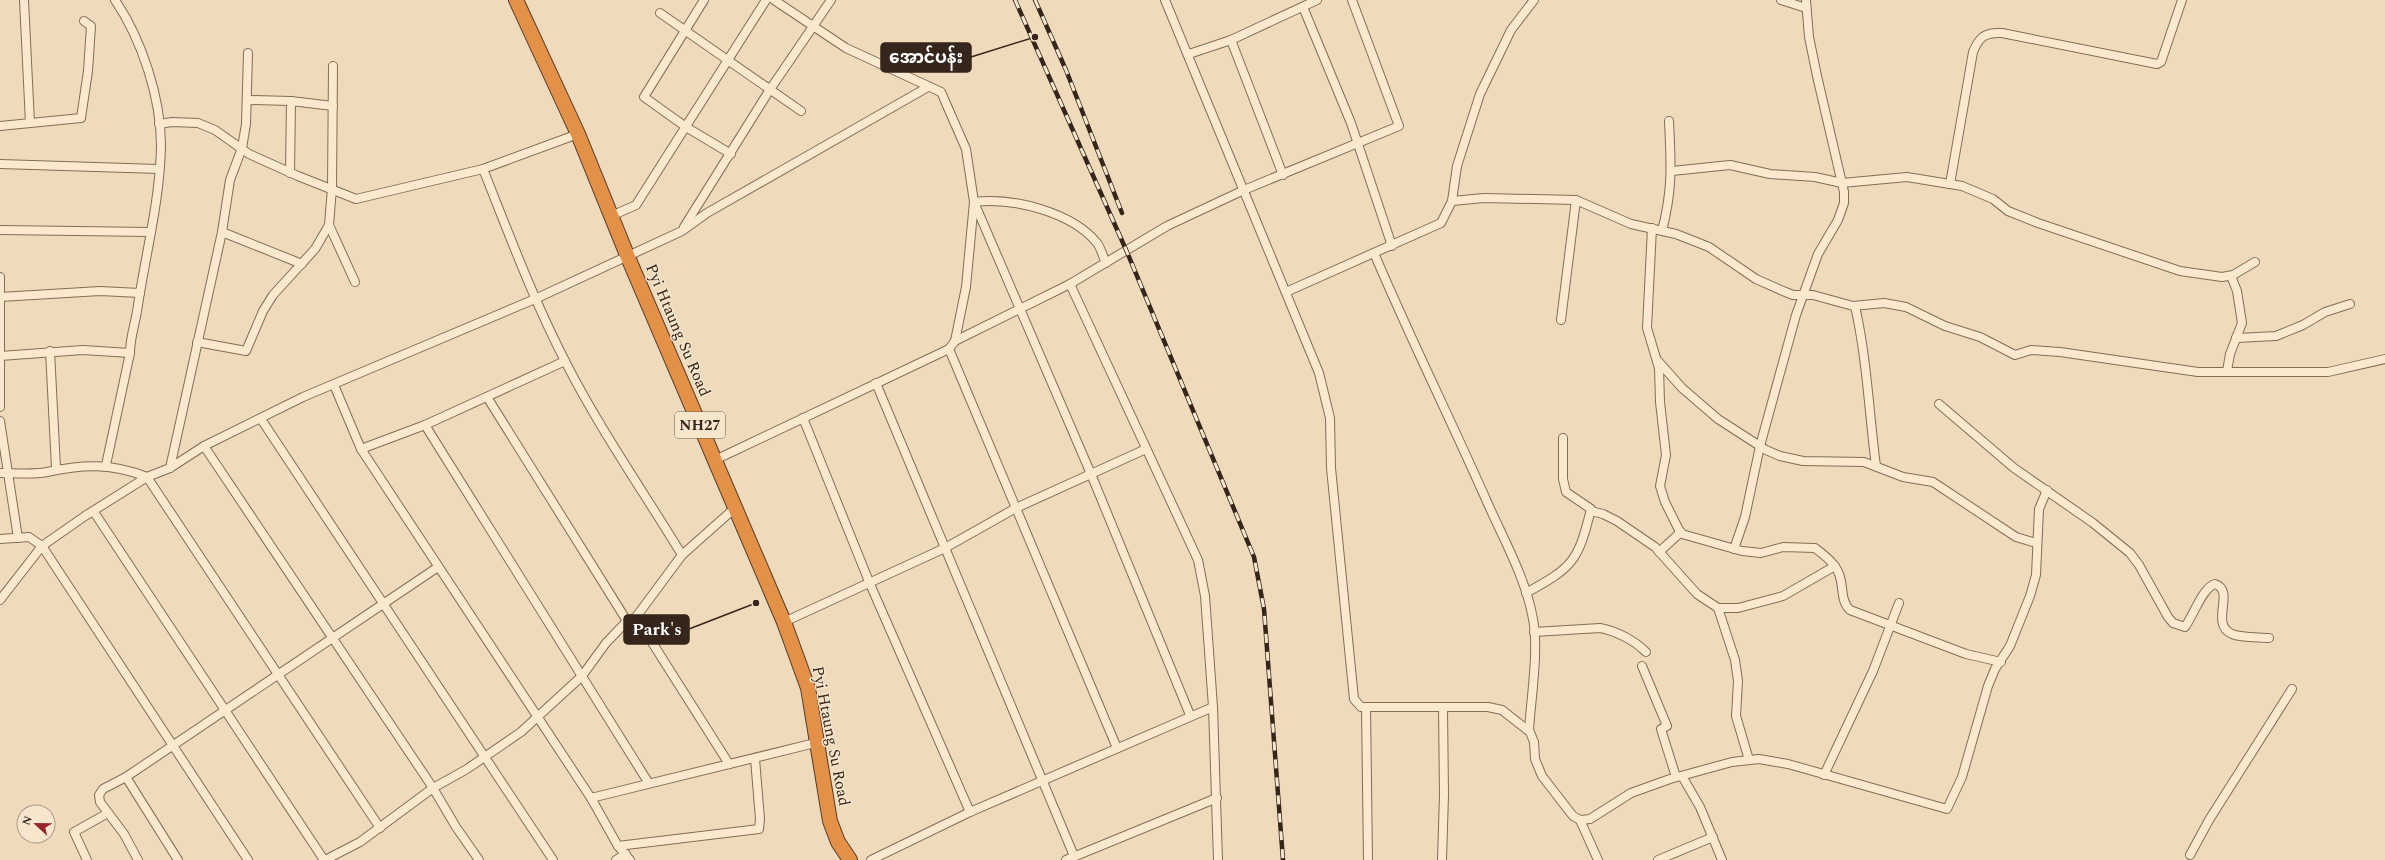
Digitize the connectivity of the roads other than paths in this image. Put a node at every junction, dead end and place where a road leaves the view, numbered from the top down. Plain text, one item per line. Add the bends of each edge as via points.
1 (24, 0) edge
2 (115, 0) edge
3 (516, 0) edge
4 (704, 0) edge
5 (766, 0) edge
6 (774, 0) edge
7 (831, 0) edge
8 (1165, 0) edge
9 (1317, 0) edge
10 (1352, 0) edge
11 (1534, 0) edge
12 (1781, 0) edge
13 (2182, 0) edge
14 (1806, 4) edge
15 (1304, 7) junction
16 (660, 13) dead end
17 (84, 21) dead end
18 (813, 26) junction
19 (685, 32) junction
20 (1231, 40) junction
21 (248, 53) dead end
22 (1189, 54) junction
23 (728, 60) junction
24 (333, 66) dead end
25 (928, 87) junction
26 (769, 91) junction
27 (249, 100) junction
28 (291, 101) junction
29 (333, 106) junction
30 (801, 111) dead end
31 (1669, 121) dead end
32 (30, 123) junction
33 (159, 124) junction
34 (0, 126) edge
35 (686, 127) junction
36 (578, 134) junction
37 (1358, 144) junction
38 (242, 148) junction
39 (731, 154) junction
40 (0, 161) edge
41 (0, 164) edge
42 (159, 169) junction
43 (483, 169) junction
44 (0, 170) edge
45 (1672, 171) junction
46 (290, 173) junction
47 (1283, 175) junction
48 (1842, 183) junction
49 (1950, 184) junction
50 (332, 188) junction
51 (1244, 190) junction
52 (1576, 200) junction
53 (1452, 201) junction
54 (974, 202) junction
55 (611, 216) junction
56 (329, 225) junction
57 (1652, 228) junction
58 (0, 230) edge
59 (682, 231) junction
60 (1662, 231) junction
61 (151, 232) junction
62 (222, 232) junction
63 (1392, 246) junction
64 (1374, 253) junction
65 (627, 255) junction
66 (2255, 262) dead end
67 (1106, 263) junction
68 (302, 264) junction
69 (2231, 276) junction
70 (0, 277) edge
71 (355, 282) dead end
72 (1070, 284) junction
73 (1286, 292) junction
74 (140, 293) junction
75 (1804, 294) junction
76 (0, 297) edge
77 (535, 299) junction
78 (2350, 304) dead end
79 (1855, 306) junction
80 (1021, 310) junction
81 (1561, 320) dead end
82 (2236, 338) junction
83 (955, 341) junction
84 (197, 342) junction
85 (948, 349) junction
86 (50, 352) junction
87 (130, 353) junction
88 (1, 356) edge
89 (1656, 359) junction
90 (2385, 359) edge
91 (565, 361) junction
92 (2228, 372) junction
93 (876, 383) junction
94 (334, 384) junction
95 (487, 396) junction
96 (1939, 404) dead end
97 (0, 406) edge
98 (803, 418) junction
99 (261, 419) junction
100 (0, 421) edge
101 (425, 425) junction
102 (1563, 438) dead end
103 (204, 446) junction
104 (1760, 446) junction
105 (1146, 449) junction
106 (361, 450) junction
107 (715, 460) junction
108 (106, 465) junction
109 (1876, 466) junction
110 (56, 468) junction
111 (170, 468) junction
112 (3, 473) edge
113 (1091, 474) junction
114 (147, 477) junction
115 (2047, 490) junction
116 (736, 507) junction
117 (1016, 508) junction
118 (1591, 511) junction
119 (94, 512) junction
120 (1681, 532) junction
121 (0, 538) edge
122 (18, 538) junction
123 (2036, 543) junction
124 (42, 546) junction
125 (945, 548) junction
126 (1734, 549) junction
127 (1659, 552) junction
128 (682, 555) junction
129 (1835, 566) junction
130 (438, 567) junction
131 (870, 584) junction
132 (1526, 593) junction
133 (0, 600) edge
134 (384, 602) junction
135 (1899, 604) dead end
136 (1718, 608) junction
137 (636, 617) junction
138 (627, 621) junction
139 (784, 622) junction
140 (1890, 626) junction
141 (1534, 632) junction
142 (2269, 638) dead end
143 (333, 639) junction
144 (1646, 652) dead end
145 (2001, 662) junction
146 (1642, 666) dead end
147 (278, 673) junction
148 (582, 676) junction
149 (2292, 690) dead end
150 (1213, 707) junction
151 (1366, 707) junction
152 (1443, 708) junction
153 (225, 710) junction
154 (1190, 715) junction
155 (538, 718) junction
156 (1529, 730) junction
157 (815, 742) junction
158 (174, 744) junction
159 (1117, 748) junction
160 (485, 756) junction
161 (755, 759) junction
162 (1749, 760) junction
163 (728, 764) junction
164 (1824, 775) junction
165 (1679, 776) junction
166 (126, 777) junction
167 (1043, 780) junction
168 (648, 782) junction
169 (433, 788) junction
170 (591, 798) junction
171 (1218, 798) junction
172 (970, 812) junction
173 (108, 813) junction
174 (1580, 820) junction
175 (380, 828) junction
176 (1713, 837) junction
177 (618, 846) junction
178 (2190, 855) dead end
179 (1074, 856) junction
180 (628, 857) edge
181 (87, 860) edge
182 (138, 860) edge
183 (178, 860) edge
184 (248, 860) edge
185 (324, 860) edge
186 (479, 860) edge
187 (553, 860) edge
188 (616, 860) edge
189 (850, 860) edge
190 (871, 860) edge
191 (1066, 860) edge
192 (1218, 860) edge
193 (1368, 860) edge
194 (1442, 860) edge
195 (1598, 860) edge
196 (1658, 860) edge
197 (1722, 860) edge

1 - 32 street
2 - 33 street via 136,35 154,92
3 - 36 highway, Pyi Htaung Su Road / NH27
4 - 19 street
5 - 23 street
6 - 18 street
7 - 18 street
8 - 22 street
9 - 15 street
10 - 37 street via 1399,126
11 - 53 street via 1511,30 1480,94 1457,166
12 - 14 street
13 - 49 street via 2161,62 2157,64 2002,33 1982,36 1977,41 1972,58
14 - 48 street via 1817,76
15 - 20 street
15 - 37 street
16 - 19 street
17 - 32 street via 91,26 81,118
18 - 25 street via 846,48
18 - 26 street
19 - 23 street
19 - 35 street via 644,97
20 - 22 street
20 - 47 street
21 - 27 street
22 - 51 street
23 - 26 street
23 - 35 street
24 - 29 street
25 - 54 street via 941,92 966,149
25 - 59 street via 707,213
26 - 30 street
26 - 39 street
27 - 28 street
27 - 38 street
28 - 29 street
28 - 46 street
29 - 50 street
31 - 45 street
32 - 34 street
33 - 38 street via 198,123 215,130
33 - 42 street
35 - 39 street
35 - 55 street via 636,205
36 - 43 street
36 - 55 highway, Pyi Htaung Su Road / NH27
37 - 47 street
37 - 63 street
38 - 46 street via 249,154
38 - 62 street via 230,180
39 - 59 street
40 - 41 street
41 - 42 street
41 - 44 street
42 - 61 street via 157,201
43 - 50 street via 356,199
43 - 77 street
45 - 48 street via 1730,165 1770,174 1815,177
45 - 60 street via 1670,200
46 - 50 street
47 - 51 street
48 - 49 street via 1906,178
48 - 75 street via 1844,203 1838,220 1818,254
49 - 69 street via 1962,186 1993,199 2008,211 2038,224 2180,271
50 - 56 street
51 - 67 street via 1167,226
51 - 73 street
52 - 53 street via 1484,198
52 - 57 street via 1631,224
52 - 81 street
53 - 63 street via 1441,223
54 - 67 street via 1011,202 1055,215 1078,226 1097,243
54 - 80 street
54 - 83 street via 966,287
55 - 65 highway, Pyi Htaung Su Road / NH27
56 - 68 street via 315,249
56 - 71 street
57 - 60 street
57 - 89 street via 1646,328
58 - 61 street
59 - 65 street
60 - 75 street via 1709,247 1756,279 1776,288 1793,295
61 - 74 street
62 - 68 street
62 - 84 street
63 - 64 street
64 - 73 street
64 - 132 street via 1444,403
65 - 77 street
65 - 107 highway, Pyi Htaung Su Road / NH27
66 - 69 street
67 - 72 street
68 - 84 street via 263,311 246,351
69 - 82 street via 2241,308 2242,323
70 - 76 street
72 - 80 street
72 - 105 street
73 - 151 street via 1319,373 1330,418 1332,468 1354,699 1362,707
74 - 76 street via 100,291
74 - 87 street via 130,337
75 - 79 street
75 - 104 street
76 - 88 street
77 - 91 street
77 - 94 street
78 - 82 street via 2326,312 2276,336
79 - 92 street via 1884,303 1906,307 1945,326 1980,337 2015,355 2031,350 2060,352 2170,369
79 - 109 street via 1865,362
80 - 83 street
80 - 113 street
82 - 92 street via 2230,354
83 - 85 street
84 - 111 street
85 - 93 street
85 - 117 street
86 - 87 street via 83,350
86 - 88 street
86 - 110 street
87 - 108 street
88 - 97 street
89 - 104 street via 1682,388 1718,419
89 - 120 street via 1659,368 1666,455 1660,486 1665,502
90 - 92 street via 2328,372
91 - 95 street
91 - 128 street via 588,404
93 - 98 street
93 - 125 street
94 - 99 street
94 - 106 street
95 - 101 street
95 - 138 street
96 - 115 street via 2014,468
98 - 107 street
98 - 131 street
99 - 103 street
99 - 134 street
100 - 112 street
101 - 106 street
101 - 148 street
102 - 118 street via 1563,479 1566,492 1592,509
103 - 111 street
103 - 143 street
104 - 109 street via 1780,456 1803,462 1864,462
104 - 126 street via 1748,504
105 - 113 street
105 - 150 street via 1198,560 1205,596
106 - 130 street
107 - 116 highway, Pyi Htaung Su Road / NH27
108 - 110 street
108 - 114 street
109 - 123 street via 1903,477 1933,482 2016,537
110 - 112 street via 46,472
111 - 114 street
112 - 122 street
113 - 117 street
113 - 154 street
114 - 119 street
114 - 147 street
115 - 123 street via 2039,510
115 - 142 street via 2130,553 2173,622 2185,626 2194,616 2207,589 2215,584 2224,591 2222,622 2227,632
116 - 128 street
116 - 139 highway, Pyi Htaung Su Road / NH27
117 - 125 street
117 - 159 street
118 - 127 street via 1617,522
118 - 132 street via 1574,560 1550,580
119 - 124 street
119 - 153 street
120 - 126 street
120 - 127 street
121 - 122 street
122 - 124 street via 29,537
123 - 145 street via 2036,575 2030,596
124 - 133 street
124 - 158 street
125 - 131 street
125 - 167 street
126 - 129 street via 1761,552 1783,547 1815,548
127 - 136 street via 1697,594
128 - 137 street
129 - 136 street via 1782,596 1738,608
129 - 140 street via 1840,577 1845,605 1850,610
130 - 134 street
130 - 155 street
131 - 139 street
131 - 172 street
132 - 141 street via 1534,620
134 - 143 street
134 - 160 street
135 - 140 street
136 - 162 street via 1735,660 1738,680 1736,716
137 - 138 street
137 - 163 street
138 - 148 street via 606,643
139 - 157 highway, Pyi Htaung Su Road / NH27 via 808,688
140 - 145 street via 1966,654
140 - 164 street via 1873,671
141 - 144 street via 1604,629 1626,638
141 - 156 street
143 - 147 street
143 - 169 street
145 - 164 street via 1988,686 1962,777 1947,809
146 - 165 street via 1667,726 1661,729
147 - 153 street
147 - 175 street
148 - 155 street
148 - 168 street
149 - 178 street via 2209,820
150 - 154 street
150 - 171 street
151 - 152 street
151 - 193 street
152 - 156 street via 1488,707 1502,710
152 - 194 street
153 - 158 street
153 - 185 street
154 - 159 street
155 - 160 street
155 - 170 street
156 - 174 street via 1534,742 1535,760 1542,776 1573,816
157 - 161 street
157 - 189 highway, Pyi Htaung Su Road / NH27 via 830,821 838,842
158 - 166 street
158 - 184 street
159 - 167 street
160 - 169 street
160 - 187 street
161 - 163 street
161 - 177 street via 759,829
162 - 164 street via 1759,759 1788,764
162 - 165 street
163 - 168 street
165 - 174 street via 1631,794 1590,819
165 - 176 street via 1700,807
166 - 173 street via 103,789 99,795 100,802
166 - 183 street
167 - 172 street
167 - 179 street
168 - 170 street
169 - 175 street
169 - 186 street
170 - 177 street
171 - 179 street
171 - 192 street
172 - 190 street
173 - 181 street via 74,832
173 - 182 street via 124,834
174 - 195 street
175 - 185 street via 360,842
176 - 196 street
176 - 197 street
177 - 180 street
179 - 191 street
180 - 188 street

